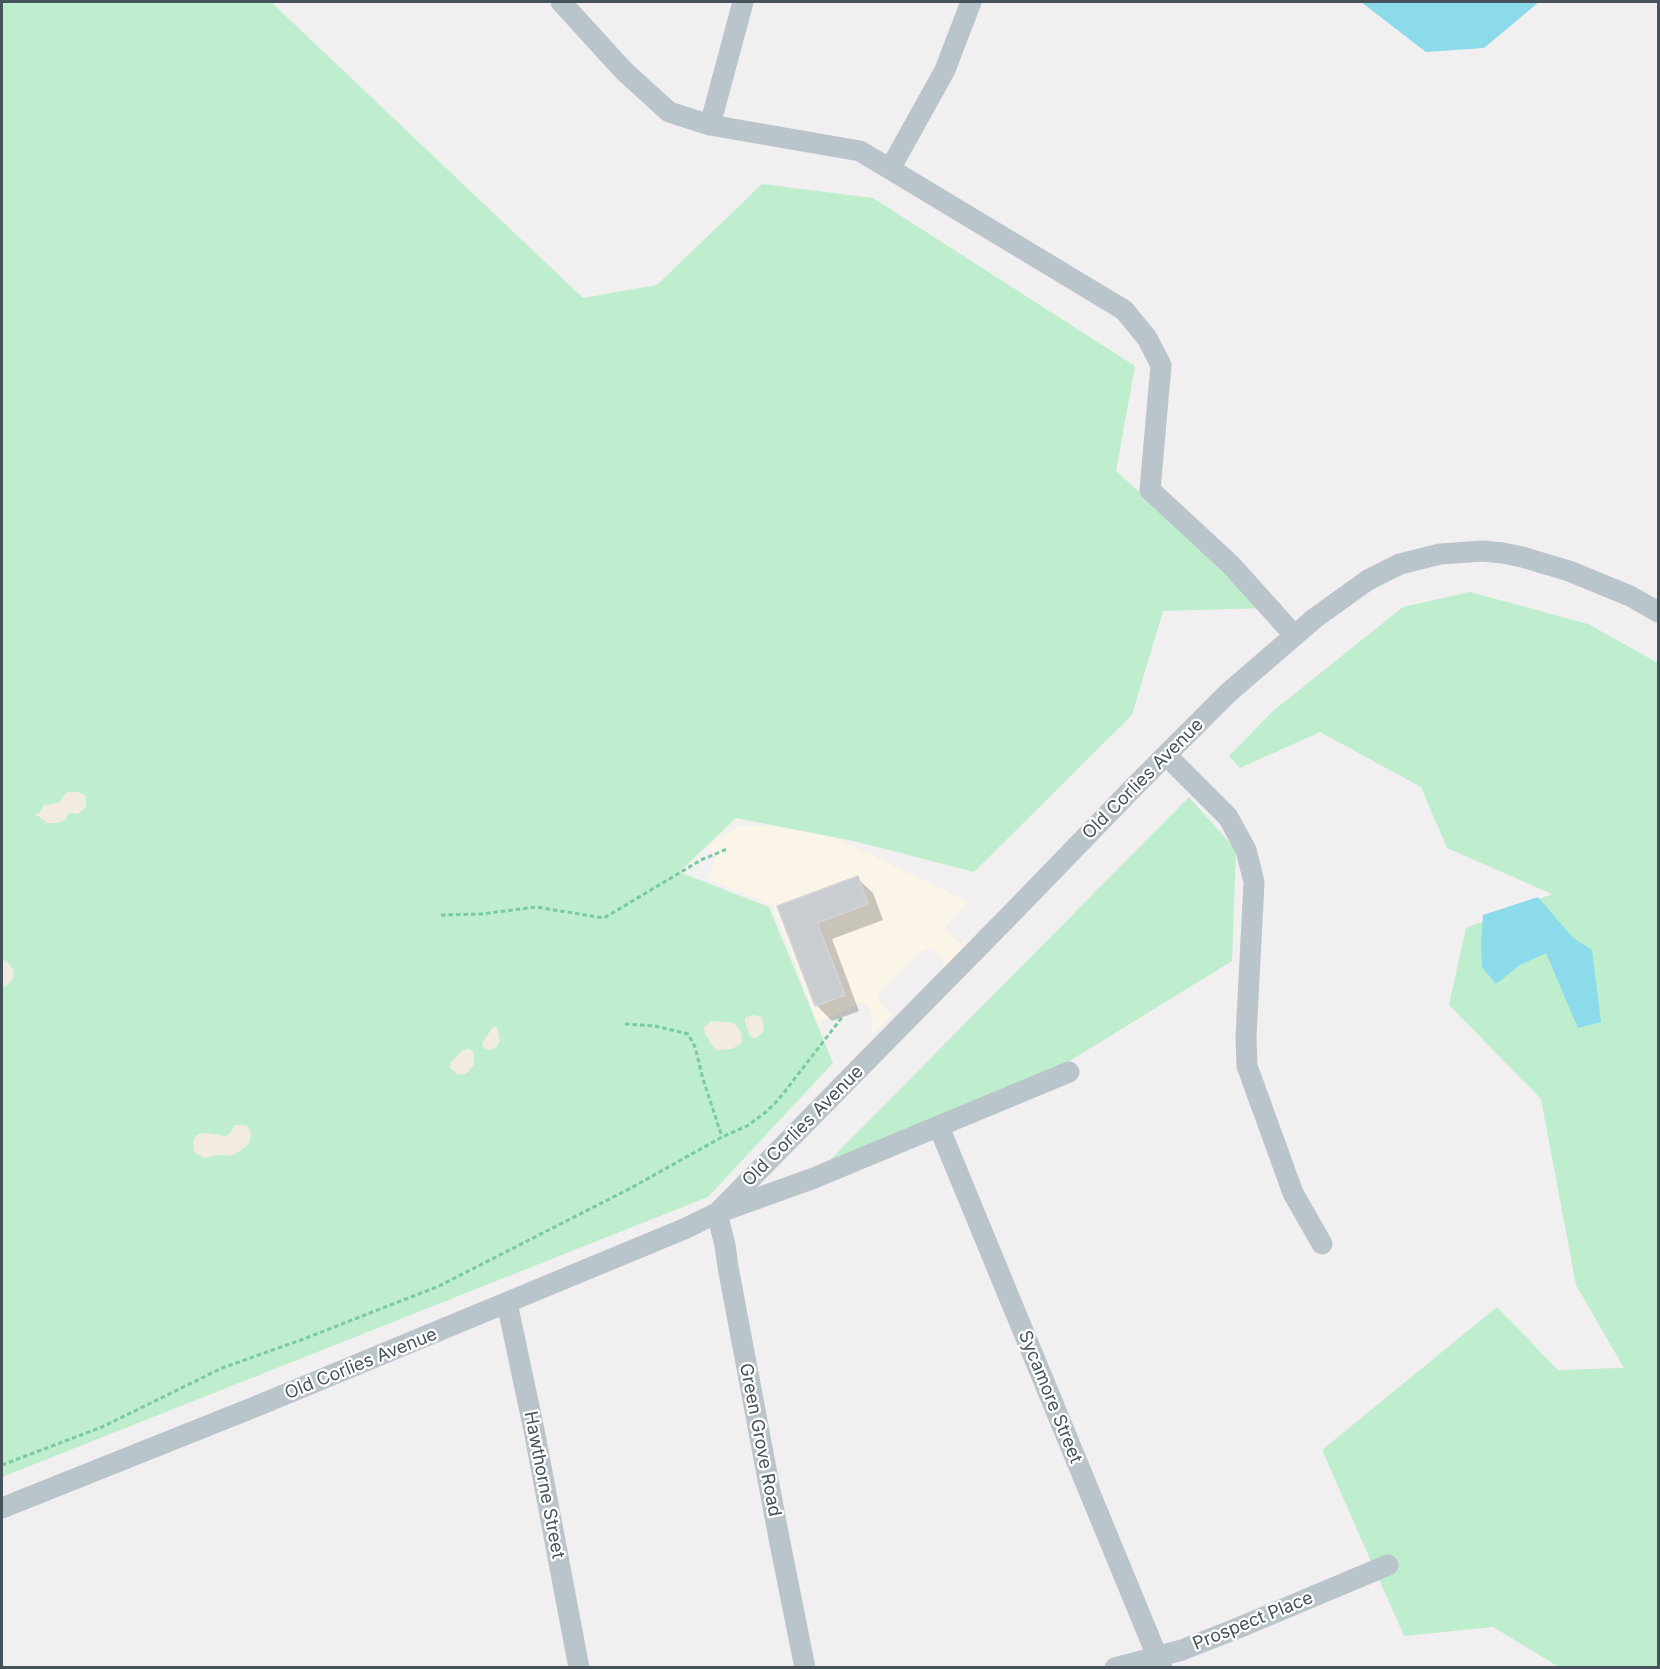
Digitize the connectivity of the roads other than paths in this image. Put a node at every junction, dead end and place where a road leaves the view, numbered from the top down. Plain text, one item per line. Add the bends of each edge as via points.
1 (561, 2) edge
2 (744, 2) edge
3 (971, 2) edge
4 (710, 125) junction
5 (890, 169) junction
6 (1659, 612) edge
7 (1294, 635) junction
8 (1166, 755) junction
9 (1069, 1072) dead end
10 (939, 1127) junction
11 (717, 1213) junction
12 (1322, 1244) dead end
13 (507, 1303) junction
14 (2, 1508) edge
15 (1388, 1565) dead end
16 (1160, 1662) edge
17 (579, 1668) edge
18 (805, 1668) edge
19 (1115, 1668) edge

1 - 4 street via 624,71 669,111
2 - 4 street
3 - 5 street via 945,70
4 - 5 street via 860,151
5 - 7 street via 1124,310 1147,338 1161,365 1150,490 1231,565
6 - 7 street, Old Corlies Avenue via 1569,571 1503,553 1463,551 1418,558 1385,570
7 - 8 street, Old Corlies Avenue
8 - 11 street, Old Corlies Avenue
8 - 12 street via 1228,817 1246,850 1254,882 1246,1066 1293,1193
9 - 10 street, Old Corlies Avenue
10 - 11 street, Old Corlies Avenue
10 - 16 street, Sycamore Street
11 - 13 street, Old Corlies Avenue
11 - 18 street, Green Grove Road
13 - 14 street, Old Corlies Avenue
13 - 17 street, Hawthorne Street
15 - 16 street, Prospect Place
16 - 19 street, Prospect Place

